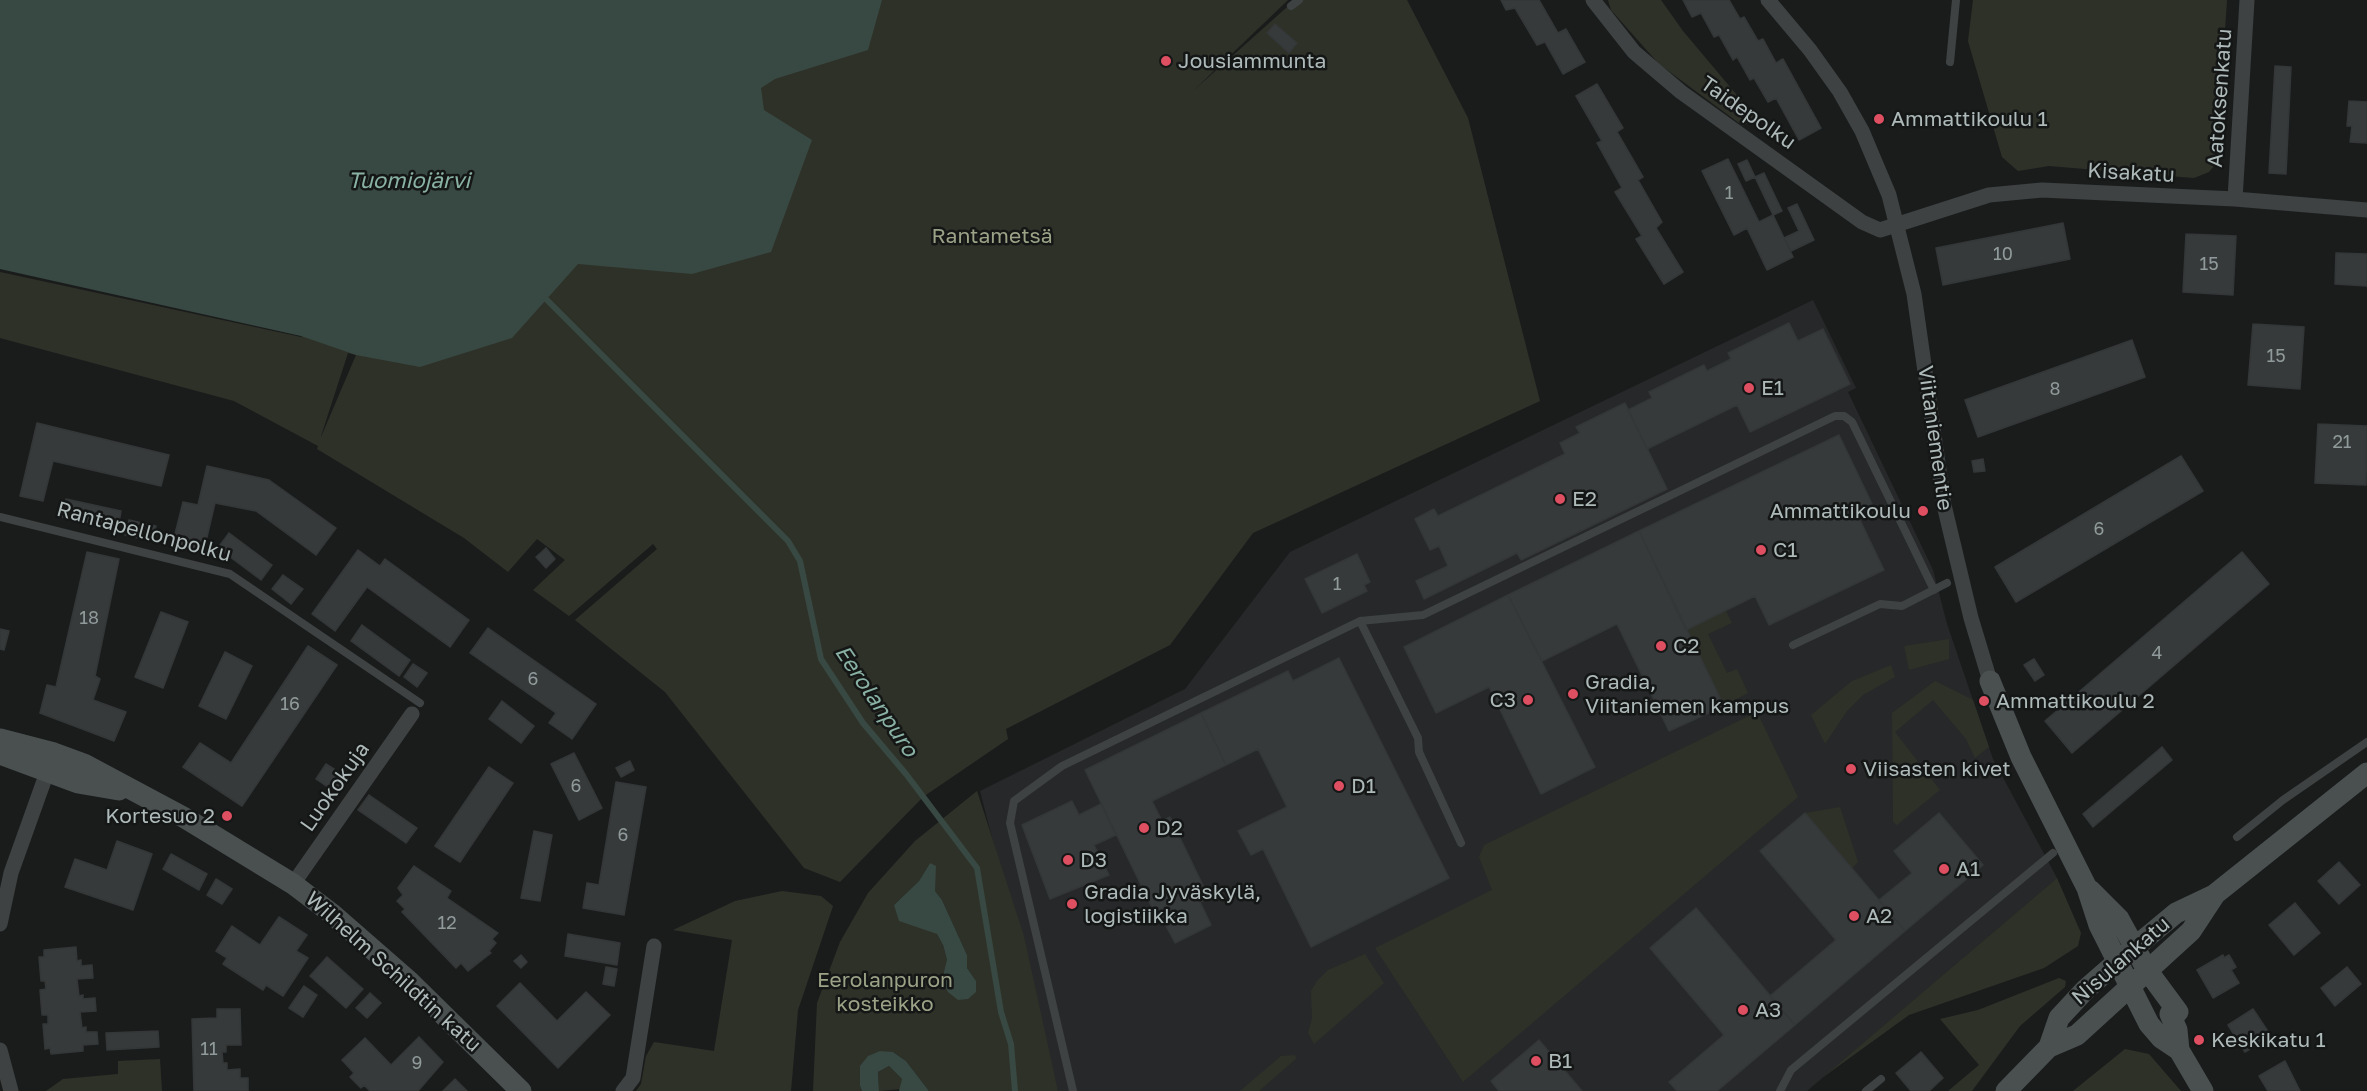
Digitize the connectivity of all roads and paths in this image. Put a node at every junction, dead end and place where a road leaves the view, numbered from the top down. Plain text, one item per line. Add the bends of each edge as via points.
1 (1299, 0) edge
2 (1593, 0) edge
3 (1768, 0) edge
4 (1956, 0) edge
5 (2247, 0) edge
6 (1291, 6) dead end
7 (1950, 62) dead end
8 (2235, 199) junction
9 (2367, 210) edge
10 (1898, 224) junction
11 (0, 517) edge
12 (1947, 583) dead end
13 (1934, 590) junction
14 (1360, 621) junction
15 (1793, 645) dead end
16 (1990, 681) joint
17 (416, 708) joint
18 (0, 740) edge
19 (2367, 742) edge
20 (0, 754) edge
21 (51, 762) junction
22 (2367, 773) edge
23 (2237, 837) dead end
24 (1461, 843) dead end
25 (2053, 853) dead end
26 (293, 884) junction
27 (2087, 888) junction
28 (2214, 895) junction
29 (0, 924) edge
30 (2135, 947) junction
31 (656, 951) dead end
32 (2117, 962) junction
33 (2147, 970) junction
34 (2130, 986) junction
35 (2049, 1047) junction
36 (0, 1050) edge
37 (2178, 1050) junction
38 (1881, 1079) dead end
39 (11, 1091) edge
40 (521, 1091) edge
41 (623, 1091) edge
42 (1073, 1091) edge
43 (1780, 1091) edge
44 (1866, 1091) edge
45 (2006, 1091) edge
46 (2203, 1091) edge

1 - 6 lane
2 - 10 street, Taidepolku via 1634,52 1681,92 1862,222 1880,230
3 - 10 street, Viitaniementie via 1810,50 1862,131
4 - 7 lane
5 - 8 street, Aatoksenkatu
8 - 9 street, Kisakatu
8 - 10 street, Kisakatu via 2042,190 1989,195
10 - 16 street, Viitaniementie via 1914,294 1944,505
11 - 17 lane, Rantapellonpolku via 230,574
12 - 13 lane
13 - 14 lane via 1852,422 1835,416 1423,615
13 - 15 lane via 1902,606 1880,604
14 - 24 lane via 1418,738 1419,752
14 - 42 lane via 1062,766 1014,801 1010,824
16 - 27 street, Viitaniementie via 2021,757
17 - 26 street, Luokokuja
18 - 21 street, Wilhelm Schildtin katu
19 - 23 lane
20 - 21 street, Wilhelm Schildtin katu
21 - 26 street, Wilhelm Schildtin katu via 84,764 185,818
21 - 29 street via 11,873
22 - 28 street, Nisulankatu
25 - 43 lane via 1791,1070
26 - 40 street, Wilhelm Schildtin katu via 410,982
27 - 30 street, Viitaniementie via 2119,919
27 - 32 street, Viitaniementie
28 - 30 street, Nisulankatu via 2176,913
28 - 33 street, Nisulankatu via 2191,931
30 - 32 street, Nisulankatu
30 - 33 street, Viitaniementie
31 - 41 street via 648,1013 633,1078
32 - 34 street, Viitaniementie
32 - 35 street, Nisulankatu via 2059,1018
33 - 34 street, Nisulankatu
33 - 37 street, Viitaniementie via 2178,1012 2170,1014 2177,1030
34 - 35 street, Nisulankatu via 2077,1035
34 - 37 street, Viitaniementie via 2149,1024
35 - 45 street, Nisulankatu
36 - 39 street
37 - 46 street
38 - 44 lane

